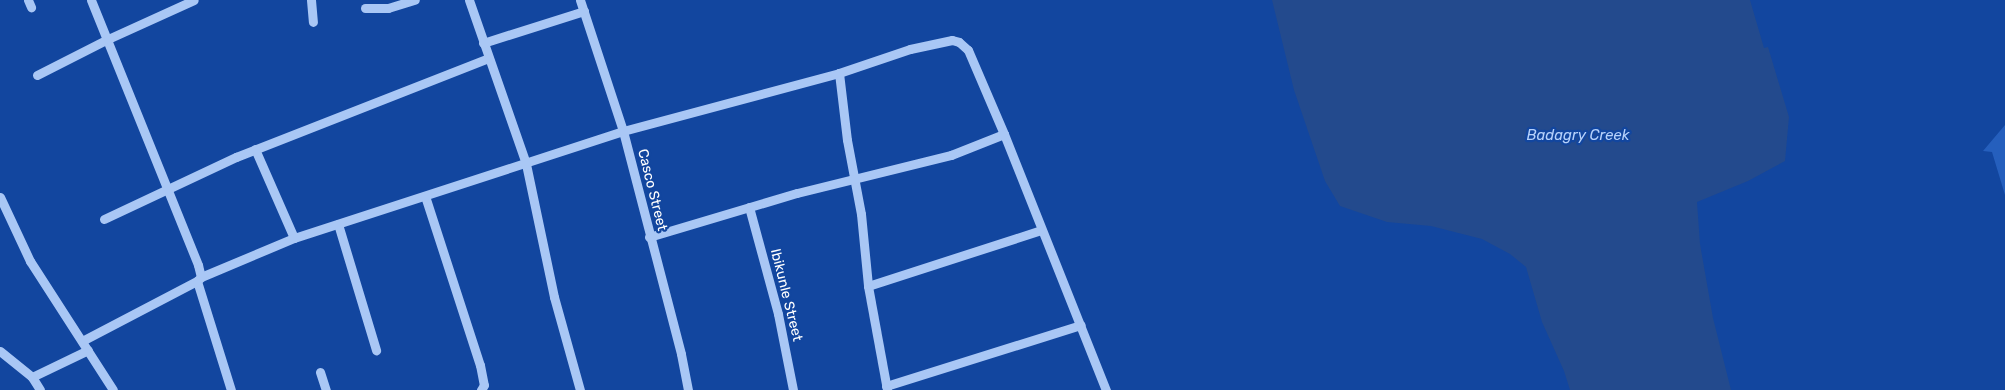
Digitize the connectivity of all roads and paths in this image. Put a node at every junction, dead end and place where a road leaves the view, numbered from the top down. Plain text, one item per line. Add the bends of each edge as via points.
1 (91, 0) edge
2 (194, 0) edge
3 (311, 0) edge
4 (415, 0) edge
5 (469, 0) edge
6 (580, 0) edge
7 (365, 8) dead end
8 (584, 11) junction
9 (313, 22) dead end
10 (108, 39) junction
11 (483, 43) junction
12 (488, 58) junction
13 (838, 73) junction
14 (37, 75) dead end
15 (623, 131) junction
16 (1004, 134) junction
17 (255, 149) junction
18 (526, 164) junction
19 (854, 178) junction
20 (168, 188) junction
21 (425, 196) junction
22 (0, 197) edge
23 (749, 207) junction
24 (104, 219) dead end
25 (338, 224) junction
26 (1041, 230) junction
27 (649, 237) junction
28 (294, 238) junction
29 (199, 279) junction
30 (868, 286) junction
31 (1081, 325) junction
32 (82, 341) junction
33 (88, 350) junction
34 (376, 350) dead end
35 (0, 351) edge
36 (320, 372) dead end
37 (32, 377) junction
38 (887, 388) edge
39 (40, 390) edge
40 (113, 390) edge
41 (231, 390) edge
42 (326, 390) edge
43 (481, 390) edge
44 (580, 390) edge
45 (688, 390) edge
46 (793, 390) edge
47 (1106, 390) edge

1 - 10 street
2 - 10 street
3 - 9 street
4 - 7 street via 388,8
5 - 11 street
6 - 8 street, Casco Street
8 - 11 street
8 - 15 street, Casco Street
10 - 14 street
10 - 20 street
11 - 12 street
12 - 17 street
12 - 18 street
13 - 15 street
13 - 16 street via 910,49 952,40 959,42 968,50
13 - 19 street
15 - 18 street
15 - 27 street, Casco Street
16 - 19 street via 951,155
16 - 26 street
17 - 20 street
17 - 28 street
18 - 21 street
18 - 44 street via 554,297
19 - 23 street
19 - 30 street
20 - 24 street
20 - 29 street
21 - 25 street
21 - 43 street via 480,365 484,385
22 - 32 street via 30,261
23 - 27 street
23 - 46 street, Ibikunle Street via 778,314
25 - 28 street
25 - 34 street
26 - 30 street
26 - 31 street
27 - 45 street, Casco Street
28 - 29 street
29 - 32 street
29 - 41 street
30 - 38 street
31 - 38 street
31 - 47 street
32 - 33 street
33 - 37 street
33 - 40 street
35 - 37 street
36 - 42 street
37 - 39 street

